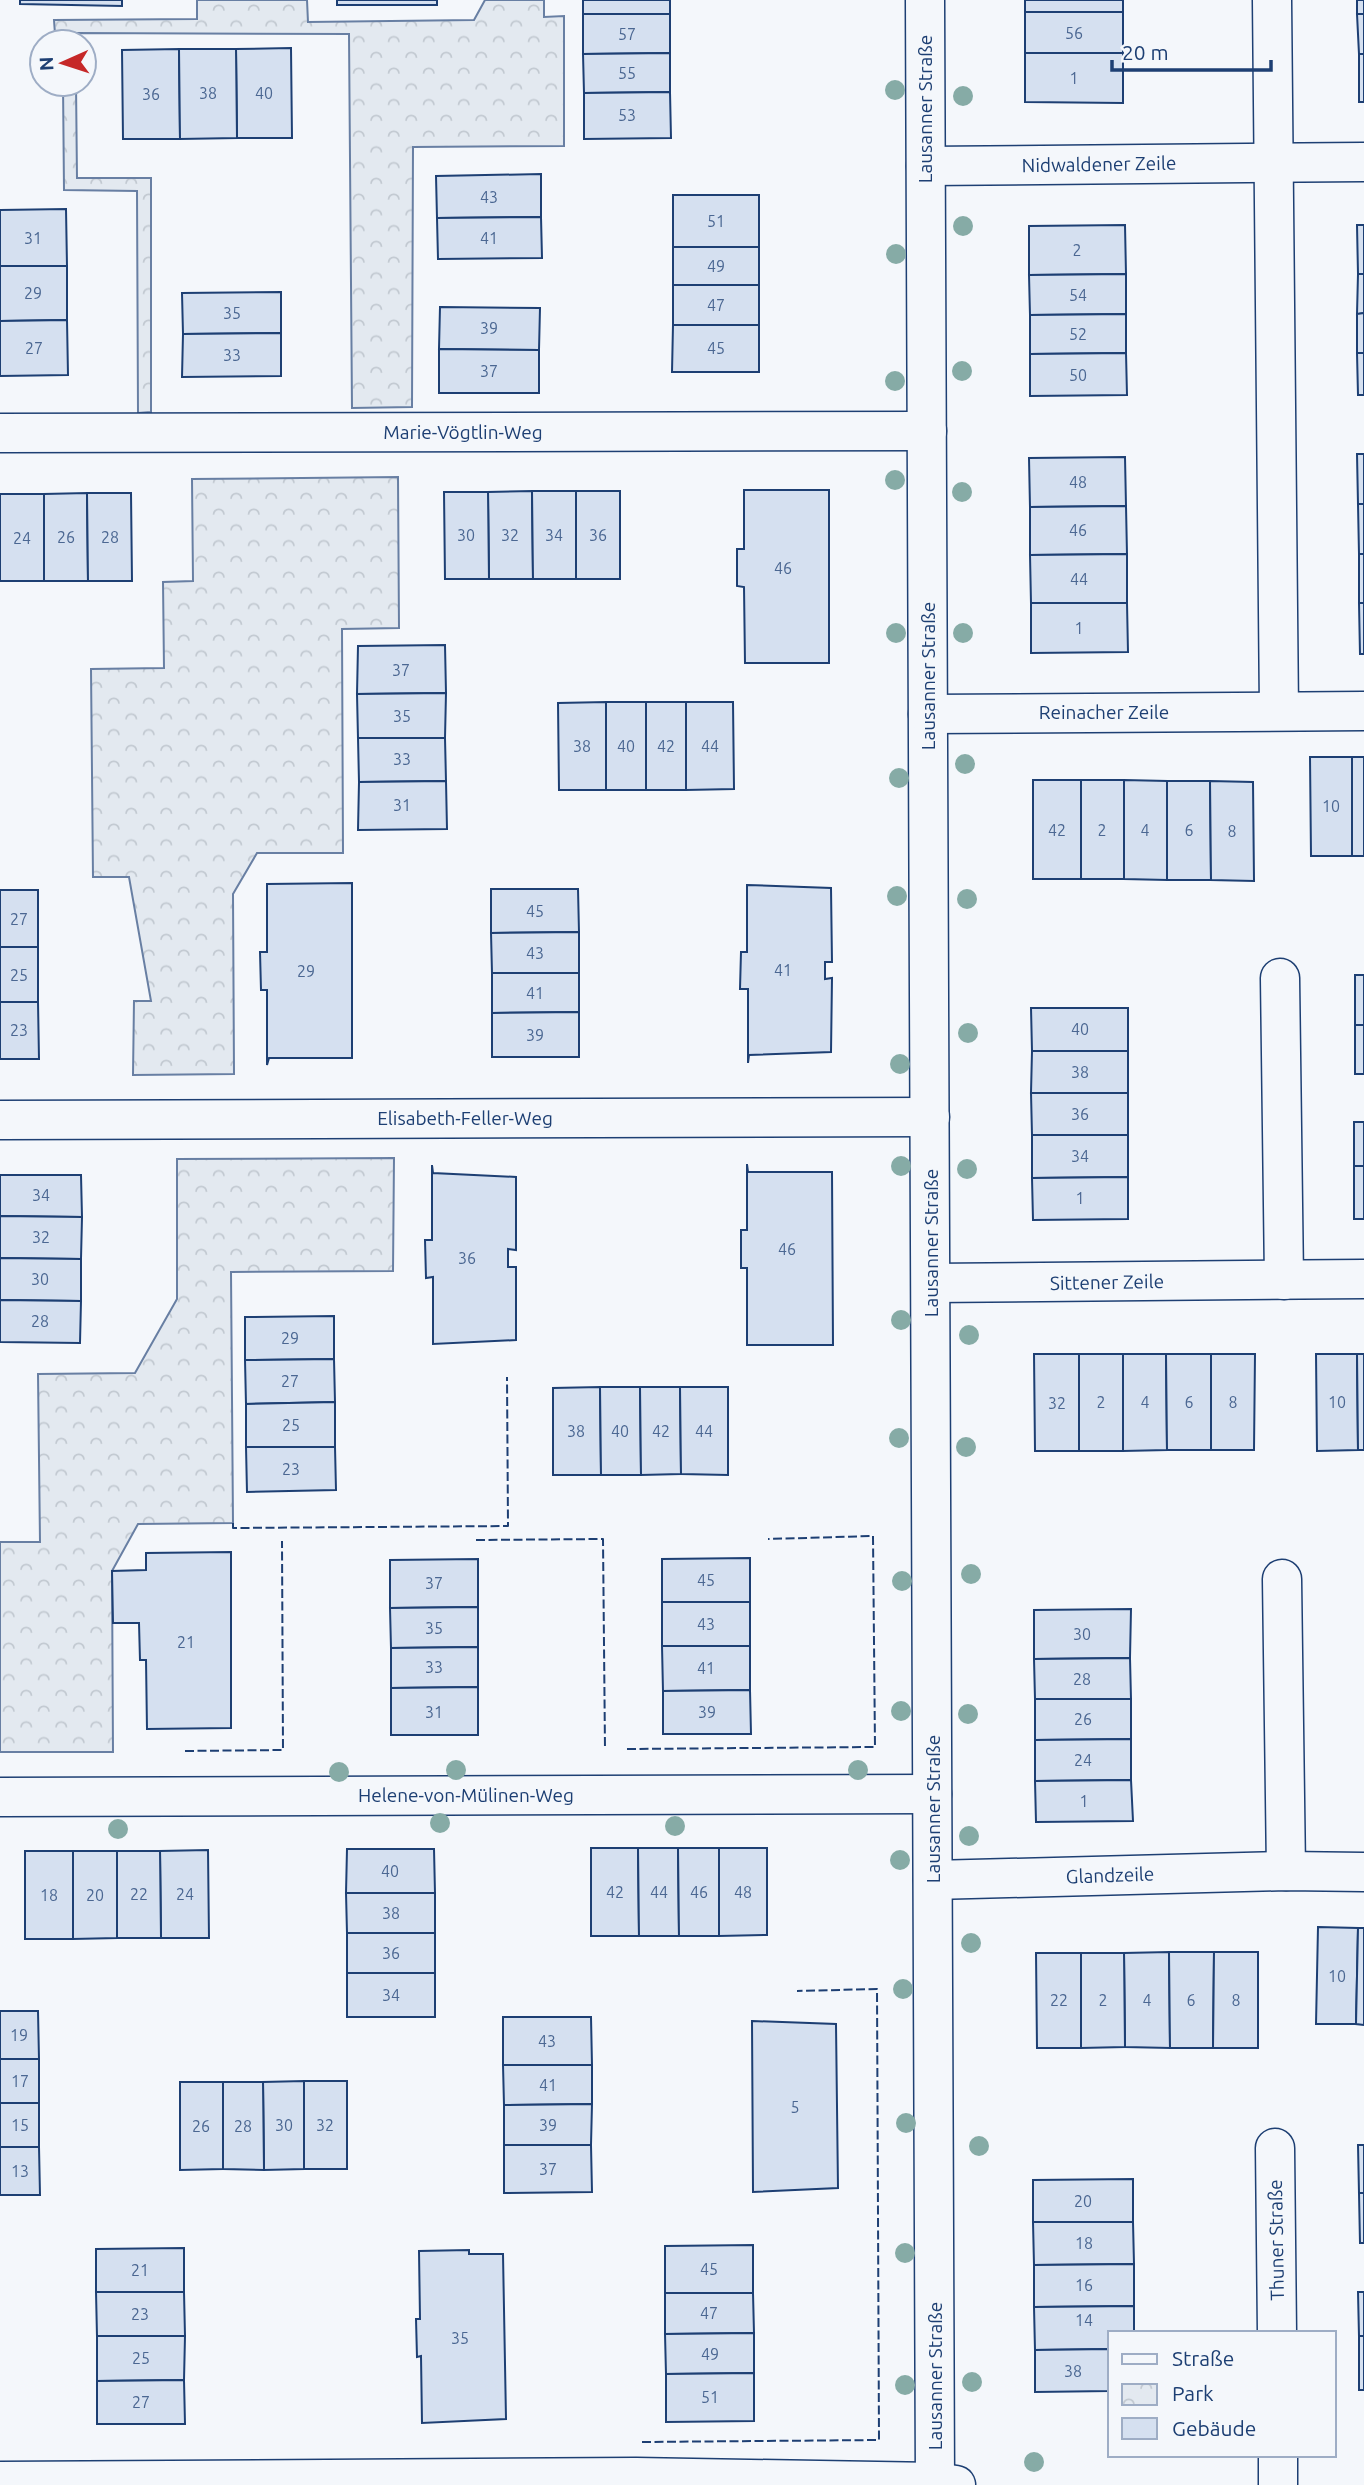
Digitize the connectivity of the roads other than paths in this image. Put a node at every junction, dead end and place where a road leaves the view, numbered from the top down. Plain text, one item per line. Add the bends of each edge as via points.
1 (925, 0) edge
2 (1272, 0) edge
3 (1364, 162) edge
4 (1273, 163) junction
5 (926, 166) junction
6 (927, 431) junction
7 (0, 433) edge
8 (1364, 710) edge
9 (1279, 711) junction
10 (928, 714) junction
11 (1280, 978) dead end
12 (930, 1117) junction
13 (0, 1119) edge
14 (1364, 1279) edge
15 (1284, 1280) junction
16 (931, 1283) junction
17 (1282, 1578) dead end
18 (932, 1794) junction
19 (0, 1797) edge
20 (1286, 1871) junction
21 (1364, 1872) edge
22 (933, 1880) junction
23 (1275, 2148) dead end
24 (1277, 2331) edge
25 (1278, 2457) edge
26 (0, 2481) edge
27 (942, 2484) edge
28 (1278, 2485) edge

1 - 5 street, Lausanner Straße
2 - 4 street
3 - 4 street, Nidwaldener Zeile
4 - 5 street, Nidwaldener Zeile
4 - 9 street
5 - 6 street, Lausanner Straße
6 - 7 street, Marie-Vögtlin-Weg
6 - 10 street, Lausanner Straße
8 - 9 street, Reinacher Zeile
9 - 10 street, Reinacher Zeile
10 - 12 street, Lausanner Straße
11 - 15 street
12 - 13 street, Elisabeth-Feller-Weg
12 - 16 street, Lausanner Straße
14 - 15 street, Sittener Zeile
15 - 16 street, Sittener Zeile
16 - 18 street, Lausanner Straße
17 - 20 street
18 - 19 street, Helene-von-Mülinen-Weg
18 - 22 street, Lausanner Straße
20 - 21 street, Glandzeile
20 - 22 street, Glandzeile
22 - 27 street, Lausanner Straße
23 - 24 street, Thuner Straße
25 - 28 street
26 - 27 street via 636,2477

